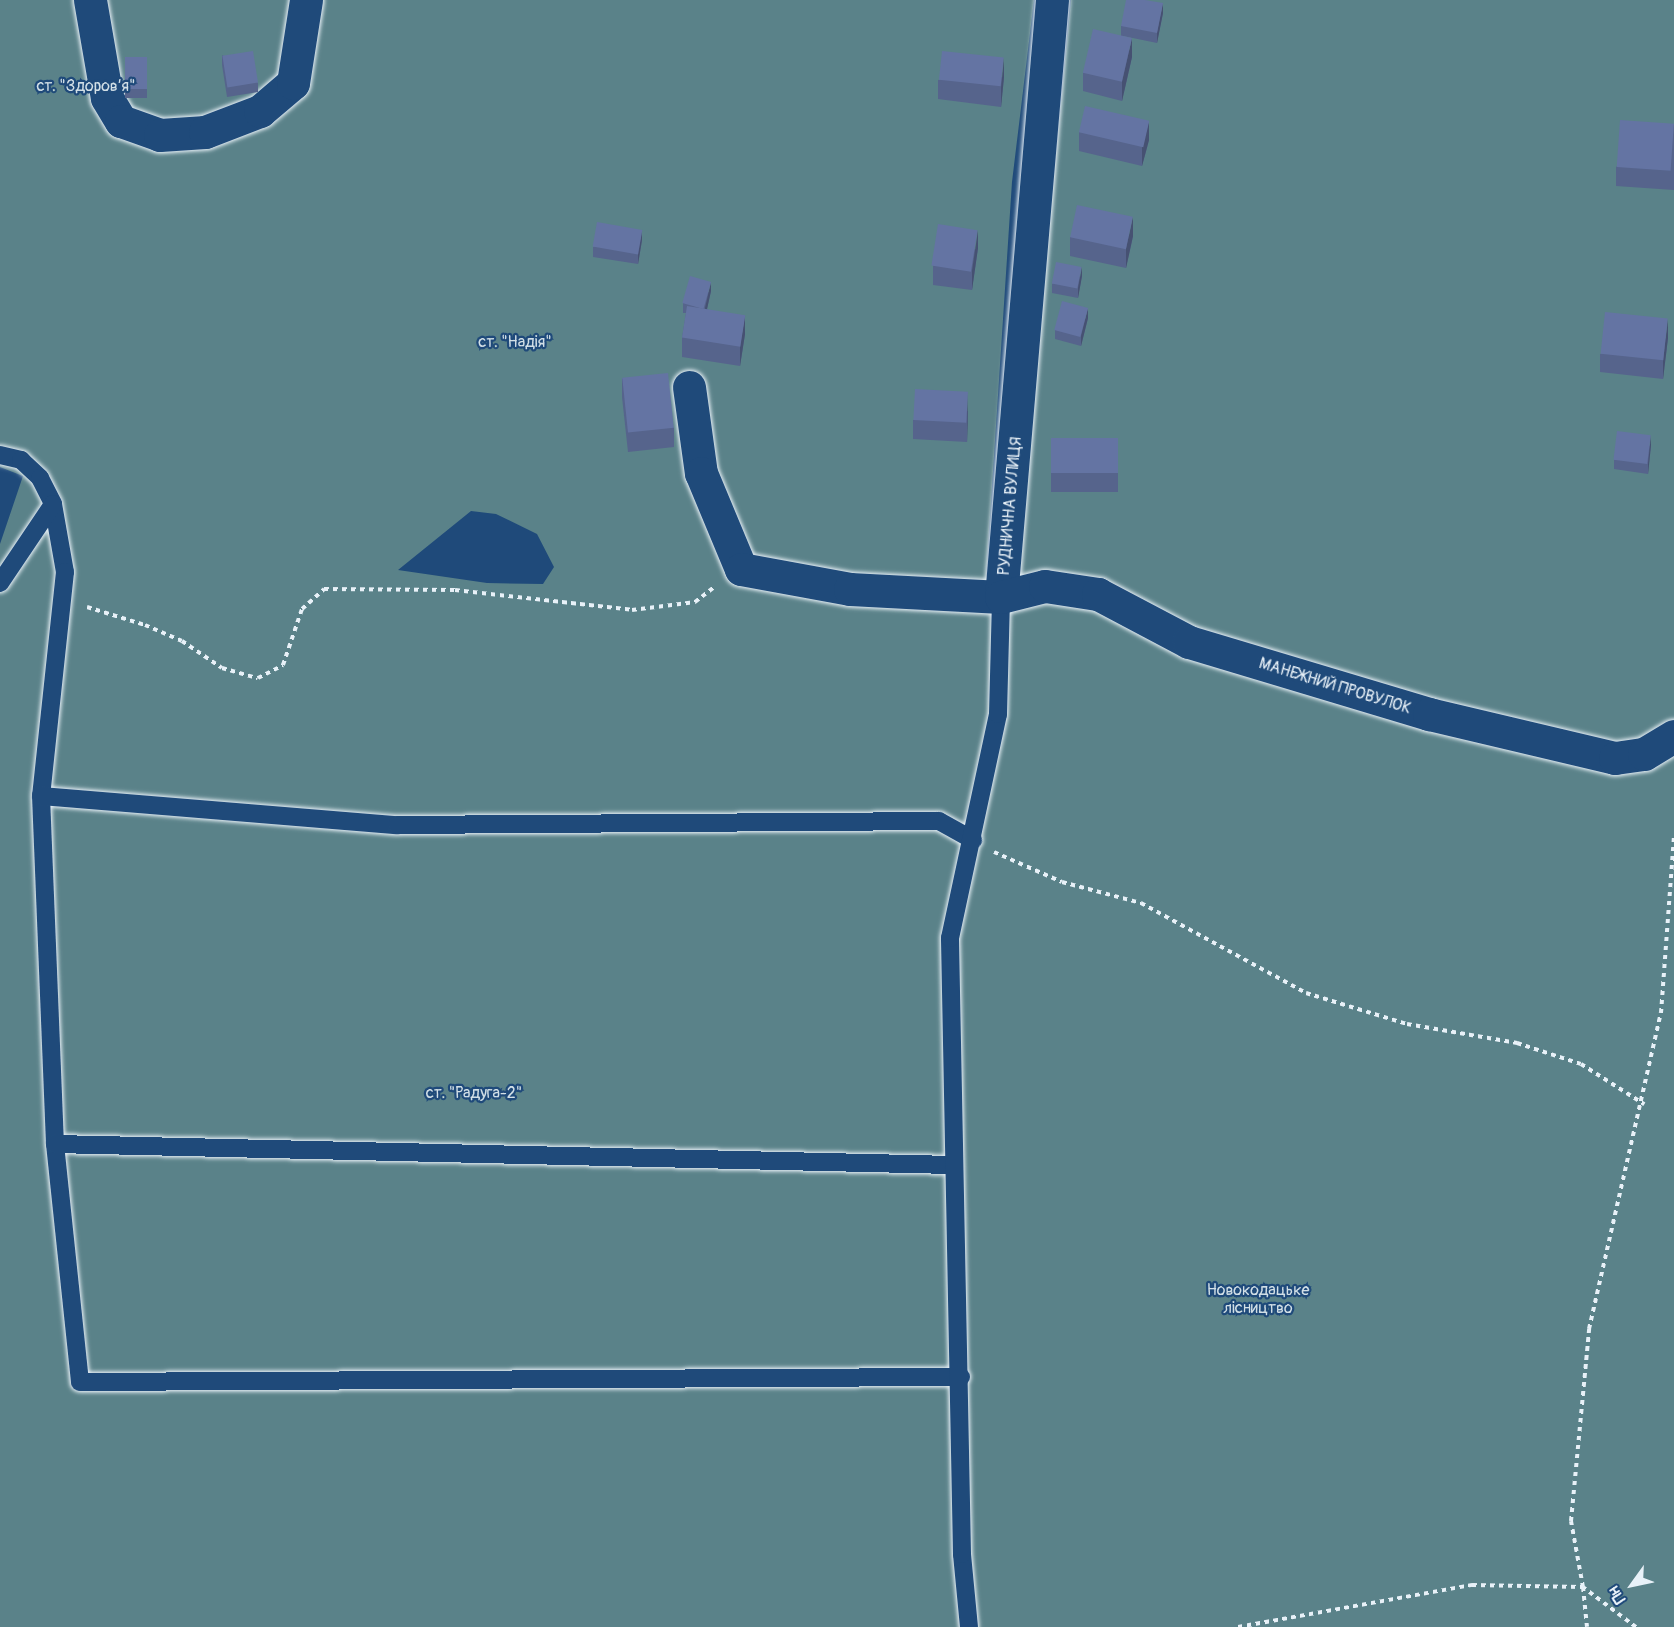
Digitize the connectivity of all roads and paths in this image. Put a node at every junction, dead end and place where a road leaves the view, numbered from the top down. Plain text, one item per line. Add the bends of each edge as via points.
1 (90, 0) edge
2 (306, 0) edge
3 (1052, 0) edge
4 (690, 387) dead end
5 (0, 455) edge
6 (53, 504) junction
7 (741, 569) junction
8 (64, 572) junction
9 (0, 583) edge
10 (1001, 597) junction
11 (1674, 736) edge
12 (41, 796) junction
13 (1674, 834) edge
14 (973, 840) junction
15 (1644, 1104) junction
16 (55, 1144) junction
17 (953, 1165) junction
18 (961, 1377) junction
19 (1583, 1587) junction
20 (969, 1627) edge
21 (1238, 1627) edge
22 (1587, 1627) edge
23 (1636, 1627) edge

1 - 2 street via 106,99 121,121 160,135 205,132 260,111 293,82
3 - 10 street, РУДНИЧНА ВУЛИЦЯ
4 - 7 street via 701,473
5 - 6 lane via 21,460 40,478
6 - 8 lane
6 - 9 lane
7 - 8 path via 694,602 632,610 454,590 324,589 302,609 283,664 258,678 222,668 183,641 145,625 88,609
7 - 10 street, РУДНИЧНА ВУЛИЦЯ via 850,589
8 - 12 lane
10 - 11 street, МАНЕЖНИЙ ПРОВУЛОК via 1045,586 1098,594 1189,642 1429,714 1615,758 1644,754
10 - 14 lane via 998,714
12 - 14 lane via 397,825 939,821
12 - 16 lane
13 - 15 path via 1661,1013
14 - 15 path via 1062,882 1141,903 1305,993 1407,1024 1517,1043 1581,1064
14 - 17 lane via 950,938
15 - 19 path via 1589,1329 1571,1521
16 - 17 lane
16 - 18 lane via 80,1383
17 - 18 lane
18 - 20 lane via 962,1554
19 - 21 path via 1472,1585
19 - 22 path
19 - 23 path

